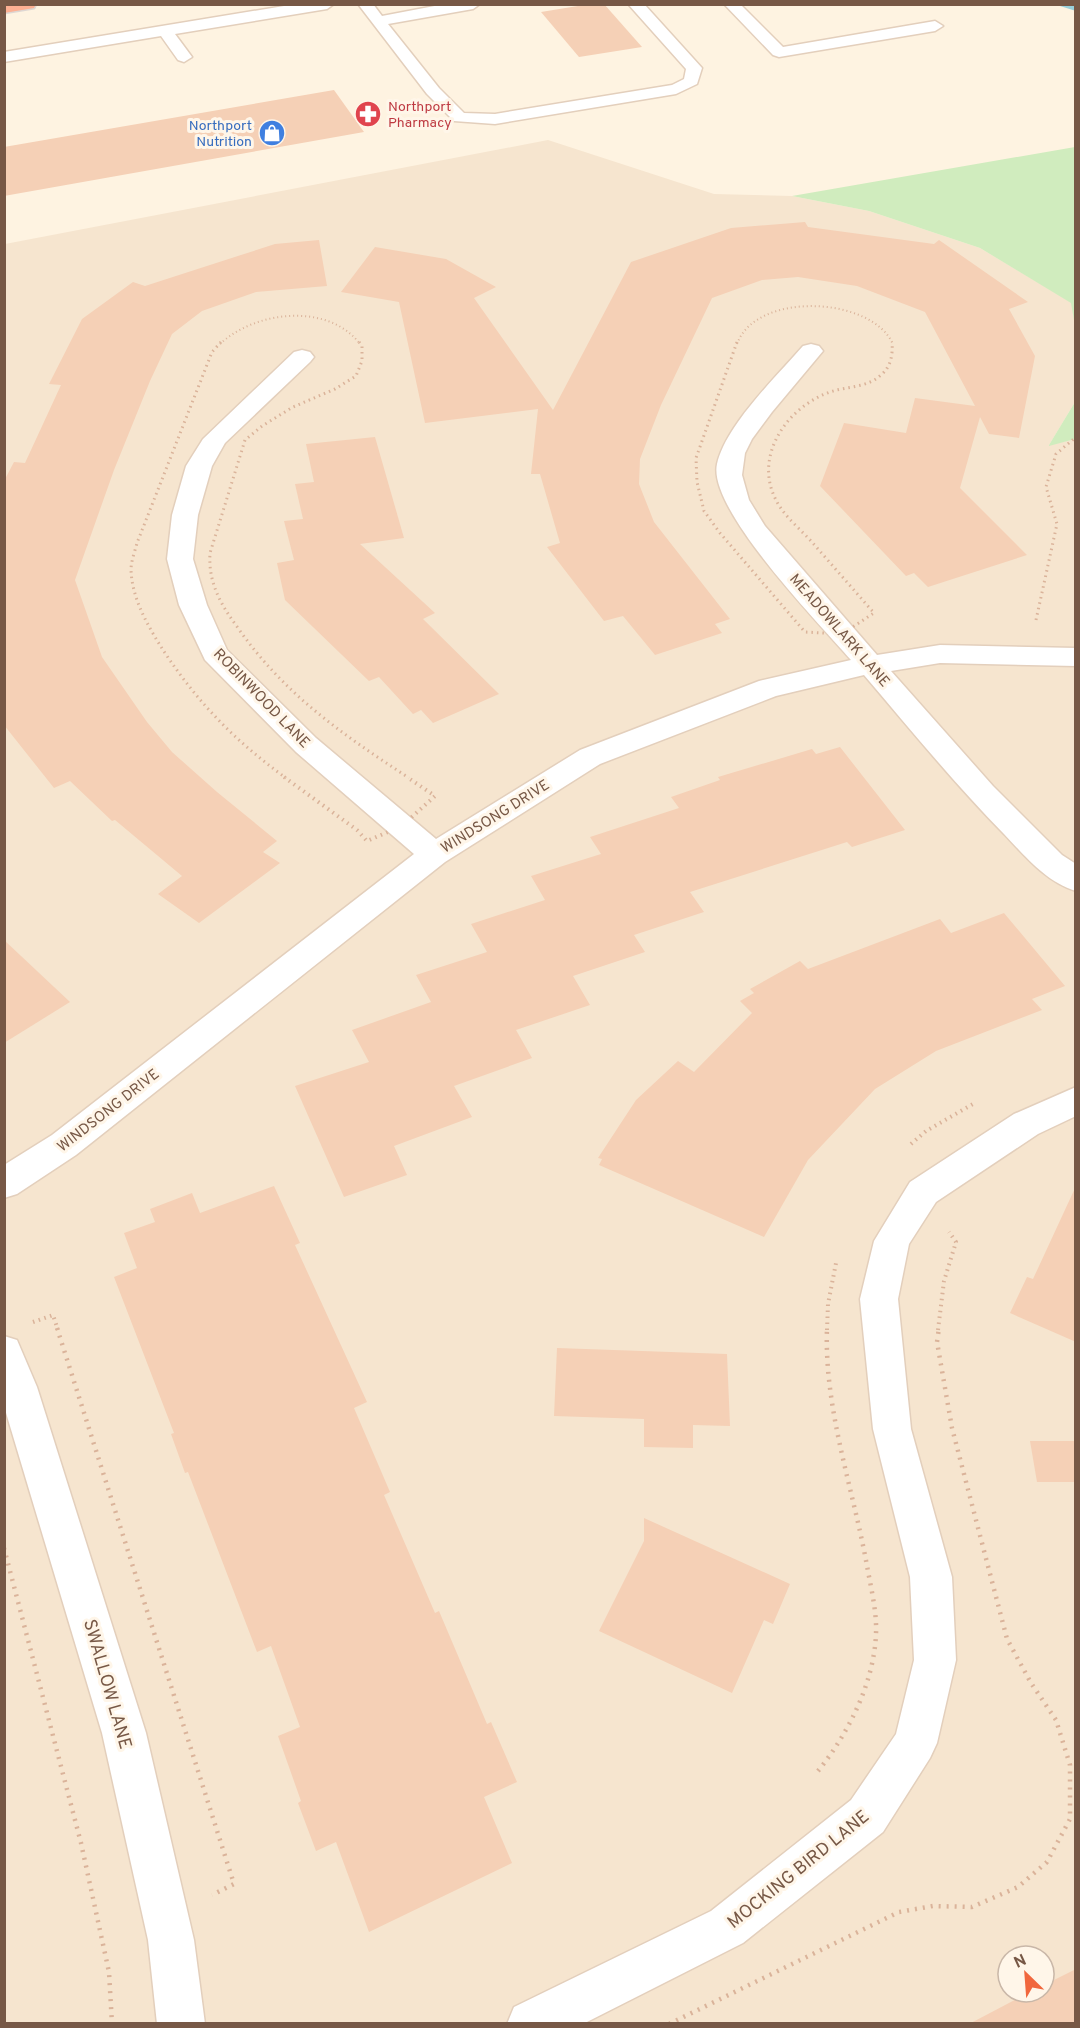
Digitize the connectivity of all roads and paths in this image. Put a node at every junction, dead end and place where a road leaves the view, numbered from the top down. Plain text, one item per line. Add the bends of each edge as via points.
1 (27, 4) edge
2 (327, 4) edge
3 (365, 4) edge
4 (473, 4) edge
5 (635, 4) edge
6 (731, 4) edge
7 (4, 8) edge
8 (378, 21) junction
9 (935, 26) dead end
10 (165, 31) junction
11 (4, 57) edge
12 (184, 57) dead end
13 (811, 351) dead end
14 (302, 357) dead end
15 (1076, 436) edge
16 (842, 634) junction
17 (1026, 655) junction
18 (1076, 657) edge
19 (869, 665) junction
20 (402, 826) junction
21 (434, 854) junction
22 (1076, 880) edge
23 (1076, 1100) edge
24 (4, 1184) edge
25 (14, 1338) edge
26 (4, 1548) edge
27 (166, 1916) junction
28 (112, 2024) edge
29 (181, 2024) edge
30 (531, 2024) edge

1 - 7 highway
2 - 10 lane
3 - 8 lane
4 - 8 lane
5 - 8 lane via 694,68 691,81 676,88 495,119 460,118 434,92
6 - 9 lane via 779,52
10 - 11 lane
10 - 12 lane
13 - 16 street, MEADOWLARK LANE via 739,438 729,466 735,498 754,530
14 - 20 street, ROBINWOOD LANE via 215,439 199,466 185,515 180,559 193,605 215,654 306,745
15 - 17 path via 1056,454 1046,487 1057,524
16 - 16 path via 805,632 704,511 697,482 696,458 740,334 751,322 789,307 834,307 857,314 892,338 894,350 889,367 878,378 828,392 807,403 789,419 768,457 768,480 779,506 874,613
16 - 19 street, MEADOWLARK LANE
17 - 18 street, WINDSONG DRIVE
17 - 19 street, WINDSONG DRIVE via 940,654
19 - 21 street, WINDSONG DRIVE via 769,688 590,757
19 - 22 street, MEADOWLARK LANE via 982,793 1051,863
20 - 20 path via 366,841 357,830 253,754 187,686 152,633 135,596 131,568 137,543 212,352 224,338 268,318 291,316 336,324 351,332 362,346 362,361 356,376 292,407 245,440 208,570 221,604 282,684 327,721 435,796
20 - 21 street, ROBINWOOD LANE
21 - 24 street, WINDSONG DRIVE via 63,1145
23 - 30 street, MOCKING BIRD LANE via 1026,1124 923,1192 892,1241 879,1299 892,1429 931,1577 935,1660 915,1743 867,1816 727,1927
25 - 27 street, SWALLOW LANE via 18,1387 124,1732
25 - 27 path via 53,1315 234,1884
26 - 28 path via 81,1843 109,1972
27 - 29 street, SWALLOW LANE

